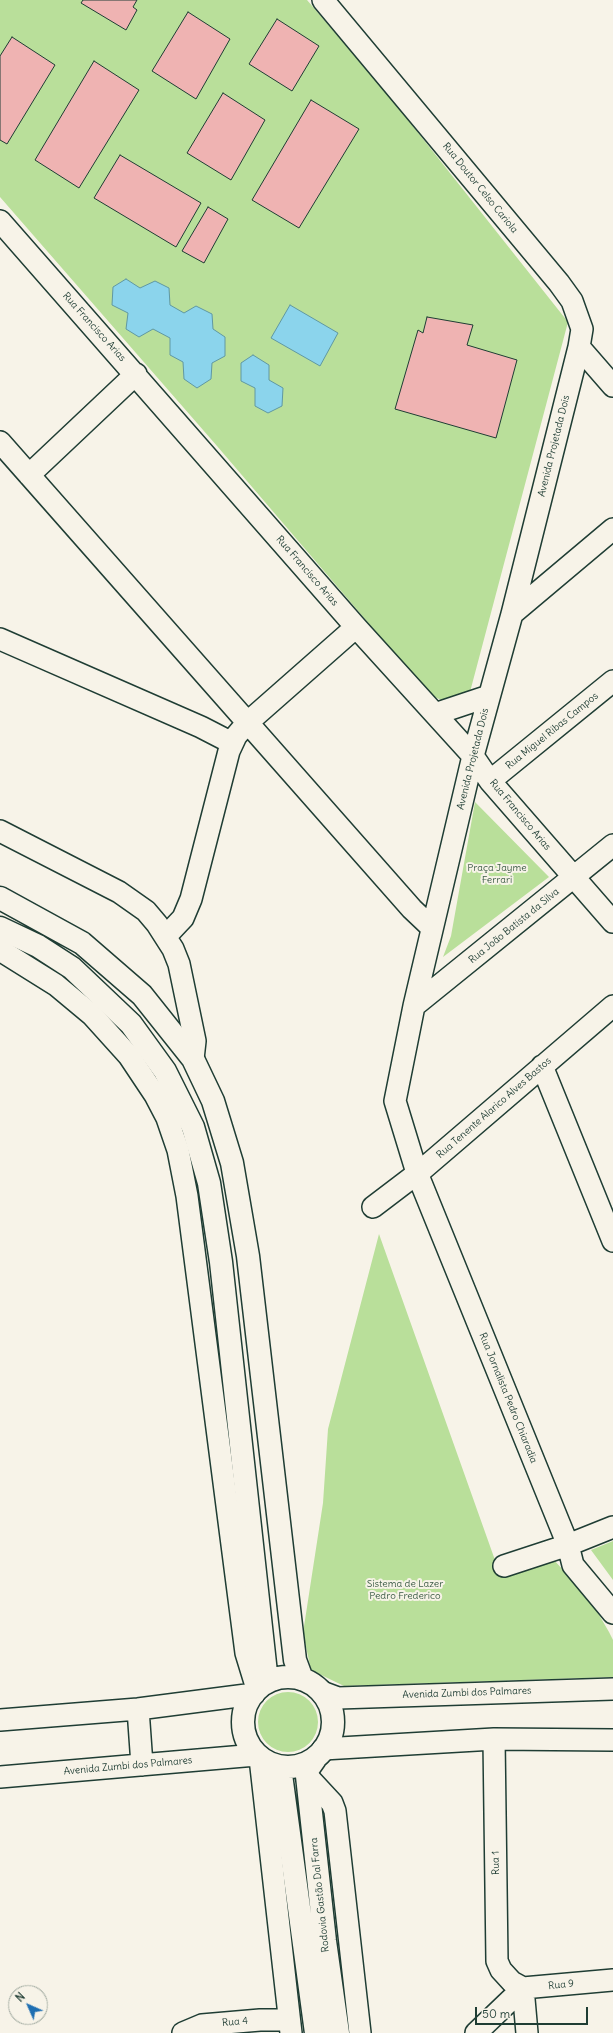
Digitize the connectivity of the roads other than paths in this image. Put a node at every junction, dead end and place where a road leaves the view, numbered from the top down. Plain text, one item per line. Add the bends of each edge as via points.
1 (323, 0) edge
2 (0, 221) edge
3 (579, 346) junction
4 (136, 374) junction
5 (611, 379) edge
6 (0, 442) edge
7 (29, 475) junction
8 (613, 529) edge
9 (512, 614) junction
10 (356, 627) junction
11 (0, 639) edge
12 (613, 681) edge
13 (489, 696) junction
14 (435, 714) junction
15 (247, 722) junction
16 (232, 743) junction
17 (473, 756) junction
18 (490, 781) junction
19 (0, 831) edge
20 (613, 845) edge
21 (574, 878) junction
22 (0, 898) edge
23 (613, 922) edge
24 (0, 928) edge
25 (432, 928) junction
26 (166, 936) junction
27 (0, 950) edge
28 (414, 1006) junction
29 (613, 1006) edge
30 (193, 1059) junction
31 (542, 1066) junction
32 (417, 1173) junction
33 (373, 1207) dead end
34 (613, 1241) edge
35 (613, 1527) edge
36 (568, 1545) junction
37 (504, 1566) dead end
38 (613, 1613) edge
39 (302, 1679) junction
40 (259, 1688) junction
41 (613, 1689) edge
42 (322, 1692) junction
43 (138, 1709) junction
44 (0, 1720) edge
45 (494, 1739) junction
46 (613, 1740) edge
47 (258, 1757) junction
48 (315, 1761) junction
49 (142, 1764) junction
50 (280, 1767) junction
51 (0, 1777) edge
52 (613, 1980) edge
53 (517, 1985) junction
54 (259, 2026) edge
55 (290, 2026) edge
56 (183, 2033) edge
57 (316, 2033) edge
58 (338, 2033) edge
59 (360, 2033) edge
60 (476, 2033) edge
61 (527, 2033) edge

1 - 3 street, Rua Doutor Celso Cariola via 559,283 572,301 582,329
2 - 4 street, Rua Francisco Arias
3 - 5 street
3 - 9 street, Avenida Projetada Dois
4 - 7 street
4 - 10 street, Rua Francisco Arias
6 - 7 street
7 - 15 street
8 - 9 street
9 - 13 street, Avenida Projetada Dois
10 - 14 street, Rua Francisco Arias
10 - 15 street
11 - 16 street via 202,727
12 - 18 street, Rua Miguel Ribas Campos
13 - 14 street
13 - 17 street, Avenida Projetada Dois
14 - 17 street, Rua Francisco Arias
15 - 16 street
15 - 25 street via 412,910
16 - 26 street via 191,898 183,918
17 - 18 street, Rua Francisco Arias
17 - 25 street, Avenida Projetada Dois
18 - 21 street, Rua Francisco Arias
19 - 26 street via 119,892 146,911
20 - 21 street, Rua João Batista da Silva
21 - 23 street, Rua Francisco Arias
21 - 28 street, Rua João Batista da Silva
22 - 30 main road via 82,943 142,995
24 - 40 main road via 38,946 72,968 131,1024 165,1071 193,1127 209,1183 221,1262
25 - 28 street, Avenida Projetada Dois
26 - 30 street via 179,964 195,1041
27 - 40 street via 56,985 92,1015 129,1056 167,1118 178,1150 187,1196 246,1653
28 - 32 street, Avenida Projetada Dois via 395,1101
29 - 31 street, Rua Tenente Alarico Alves Bastos
30 - 39 main road via 213,1101 232,1164 248,1256 295,1660
31 - 32 street, Rua Tenente Alarico Alves Bastos
31 - 34 street
32 - 33 street, Rua Tenente Alarico Alves Bastos
32 - 36 street, Rua Jornalista Pedro Chiaradia
35 - 36 street
36 - 37 street
36 - 38 street, Rua Jornalista Pedro Chiaradia via 572,1565
39 - 40 main road via 279,1678
39 - 42 main road
40 - 43 street
40 - 47 main road via 245,1708 243,1720 247,1741
41 - 42 street, Avenida Zumbi dos Palmares via 338,1698
42 - 48 main road via 332,1714 333,1726 330,1739
43 - 44 street
43 - 49 street
45 - 46 street
45 - 48 street
45 - 53 street, Rua 1 via 497,1961 501,1970
47 - 49 street, Avenida Zumbi dos Palmares
47 - 50 main road
47 - 55 street
48 - 50 main road via 304,1765
48 - 58 main road, Rodovia Gastão Dal Farra via 324,1941
48 - 59 street via 335,1811
49 - 51 street, Avenida Zumbi dos Palmares
50 - 57 main road
52 - 53 street, Rua 9
53 - 60 street
53 - 61 street
54 - 55 street, Rua 4
54 - 56 street, Rua 4 via 202,2025

